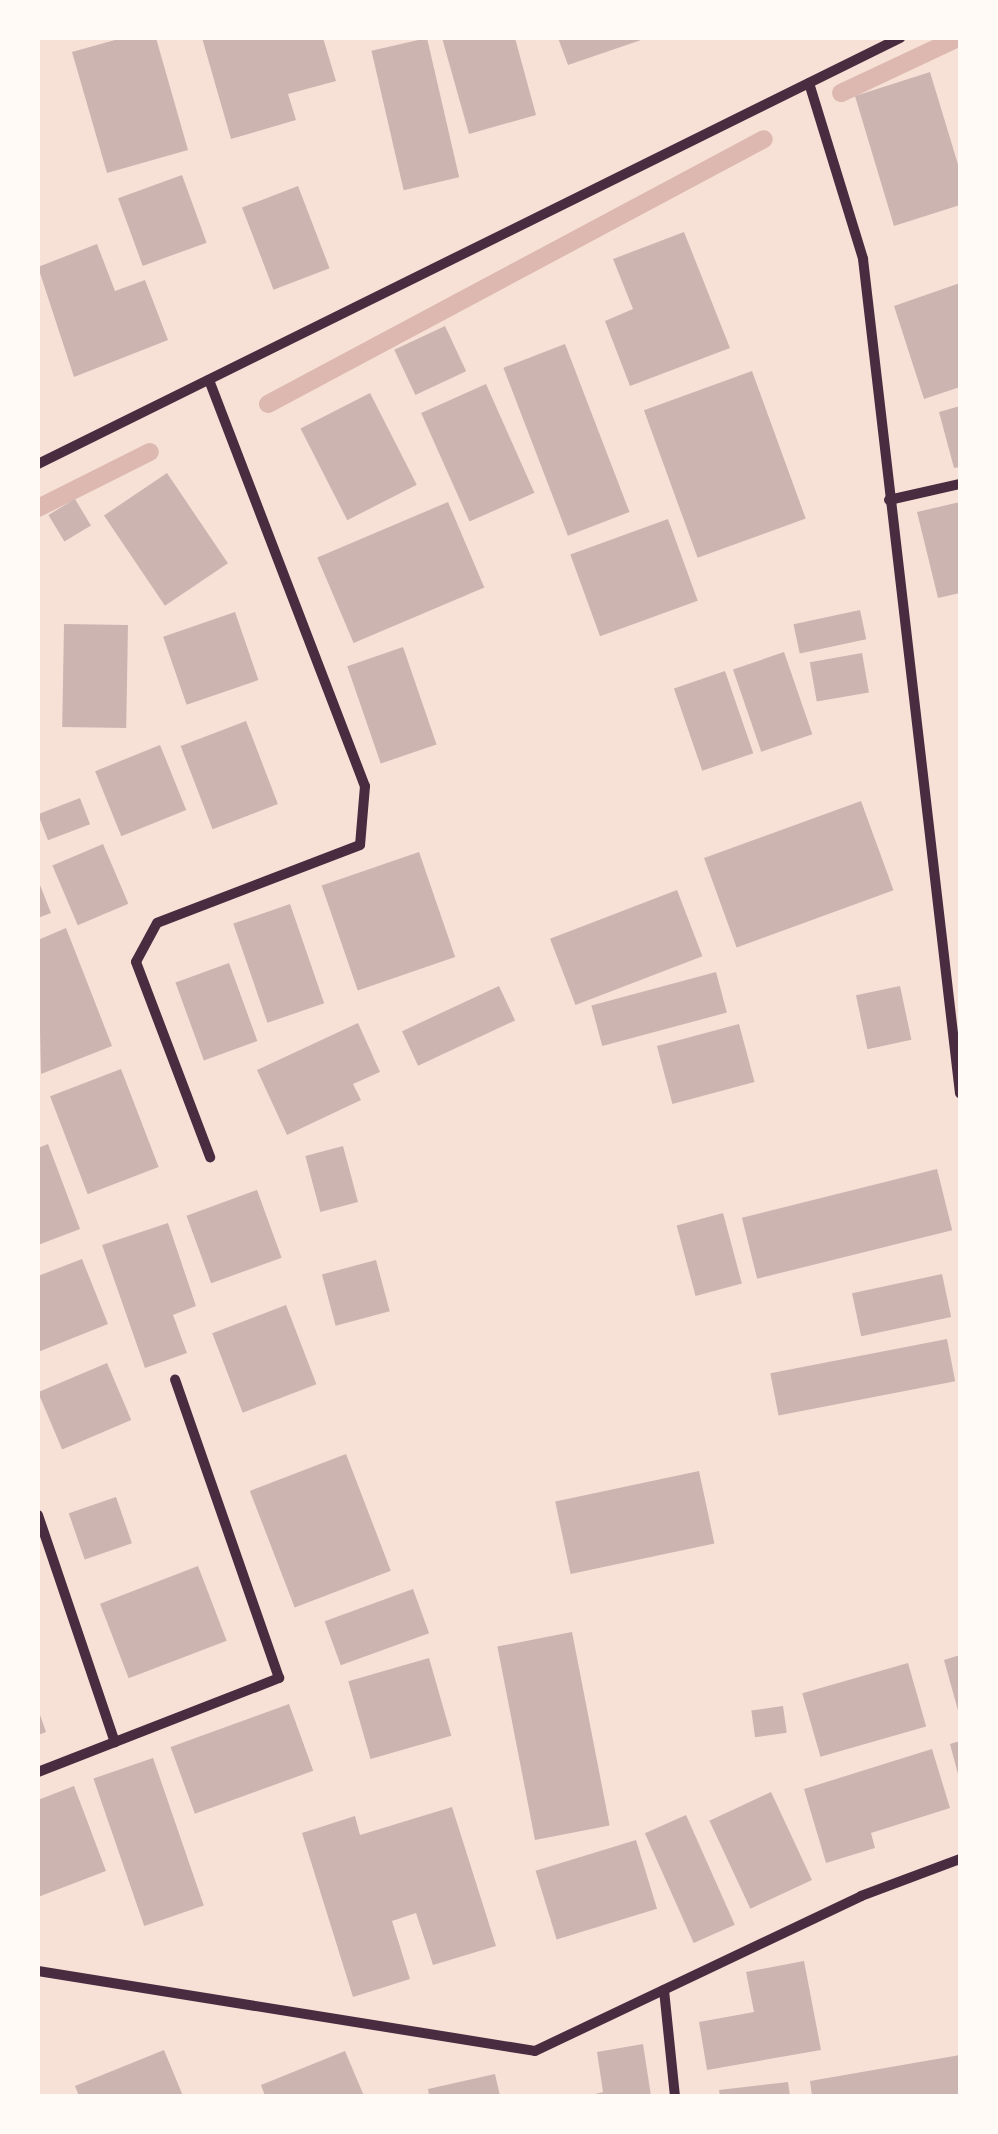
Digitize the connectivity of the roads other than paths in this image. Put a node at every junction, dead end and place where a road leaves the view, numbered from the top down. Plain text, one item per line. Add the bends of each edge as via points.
1 (900, 38) edge
2 (810, 83) junction
3 (210, 380) junction
4 (38, 464) edge
5 (960, 484) edge
6 (889, 500) junction
7 (960, 1092) edge
8 (210, 1157) dead end
9 (175, 1380) dead end
10 (38, 1515) edge
11 (115, 1742) junction
12 (38, 1772) edge
13 (960, 1860) edge
14 (38, 1971) edge
15 (664, 1990) junction
16 (675, 2096) edge

1 - 2 street
2 - 3 street
2 - 6 street via 862,259
3 - 4 street
3 - 8 street via 364,786 360,845 157,923 136,962
5 - 6 street
6 - 7 street
9 - 11 street via 279,1678
10 - 11 street
11 - 12 street
13 - 15 street via 861,1896
14 - 15 street via 535,2051
15 - 16 street

